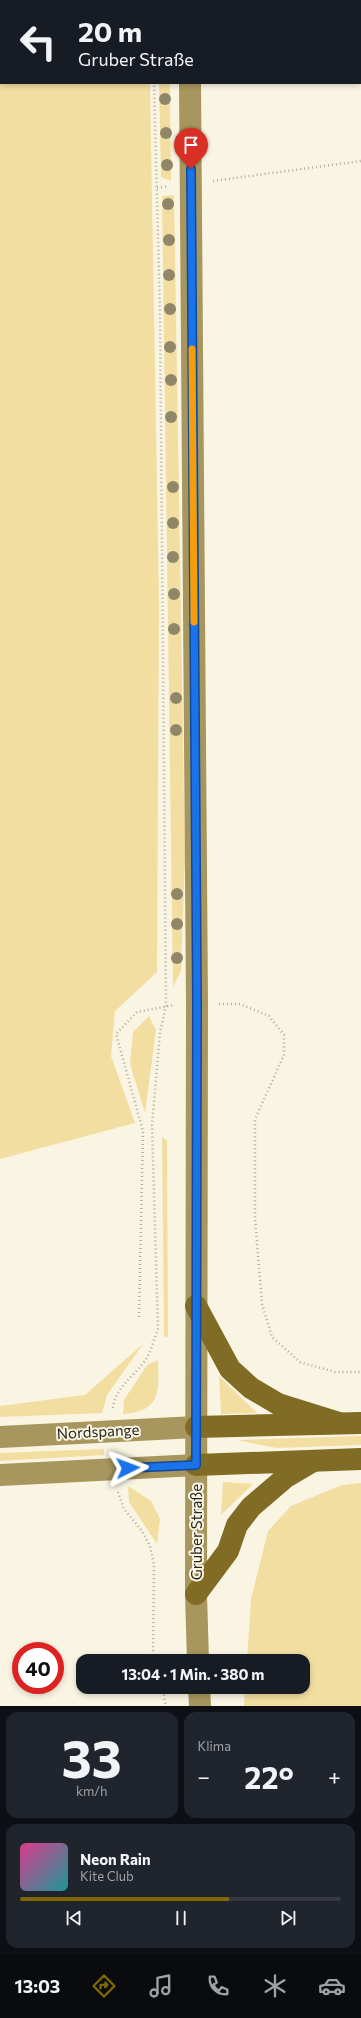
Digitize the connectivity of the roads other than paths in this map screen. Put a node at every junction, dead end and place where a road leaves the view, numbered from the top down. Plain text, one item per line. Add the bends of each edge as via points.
1 (190, 84) edge
2 (196, 1306) junction
3 (340, 1423) junction
4 (361, 1423) edge
5 (196, 1427) junction
6 (0, 1437) edge
7 (361, 1459) edge
8 (313, 1461) junction
9 (196, 1465) junction
10 (0, 1475) edge
11 (196, 1594) junction
12 (198, 1654) edge
13 (199, 1694) edge
14 (200, 1706) edge

1 - 2 street, Gruber Straße via 197,995
2 - 3 highway via 230,1369 251,1388 278,1404
2 - 5 street, Gruber Straße
3 - 4 highway
3 - 5 highway
5 - 6 street, Nordspange
5 - 9 street, Gruber Straße
7 - 8 highway
8 - 9 highway
8 - 11 highway via 286,1477 251,1507 237,1525 228,1551
9 - 10 street
9 - 11 street, Gruber Straße
11 - 12 street, Gruber Straße
13 - 14 street

